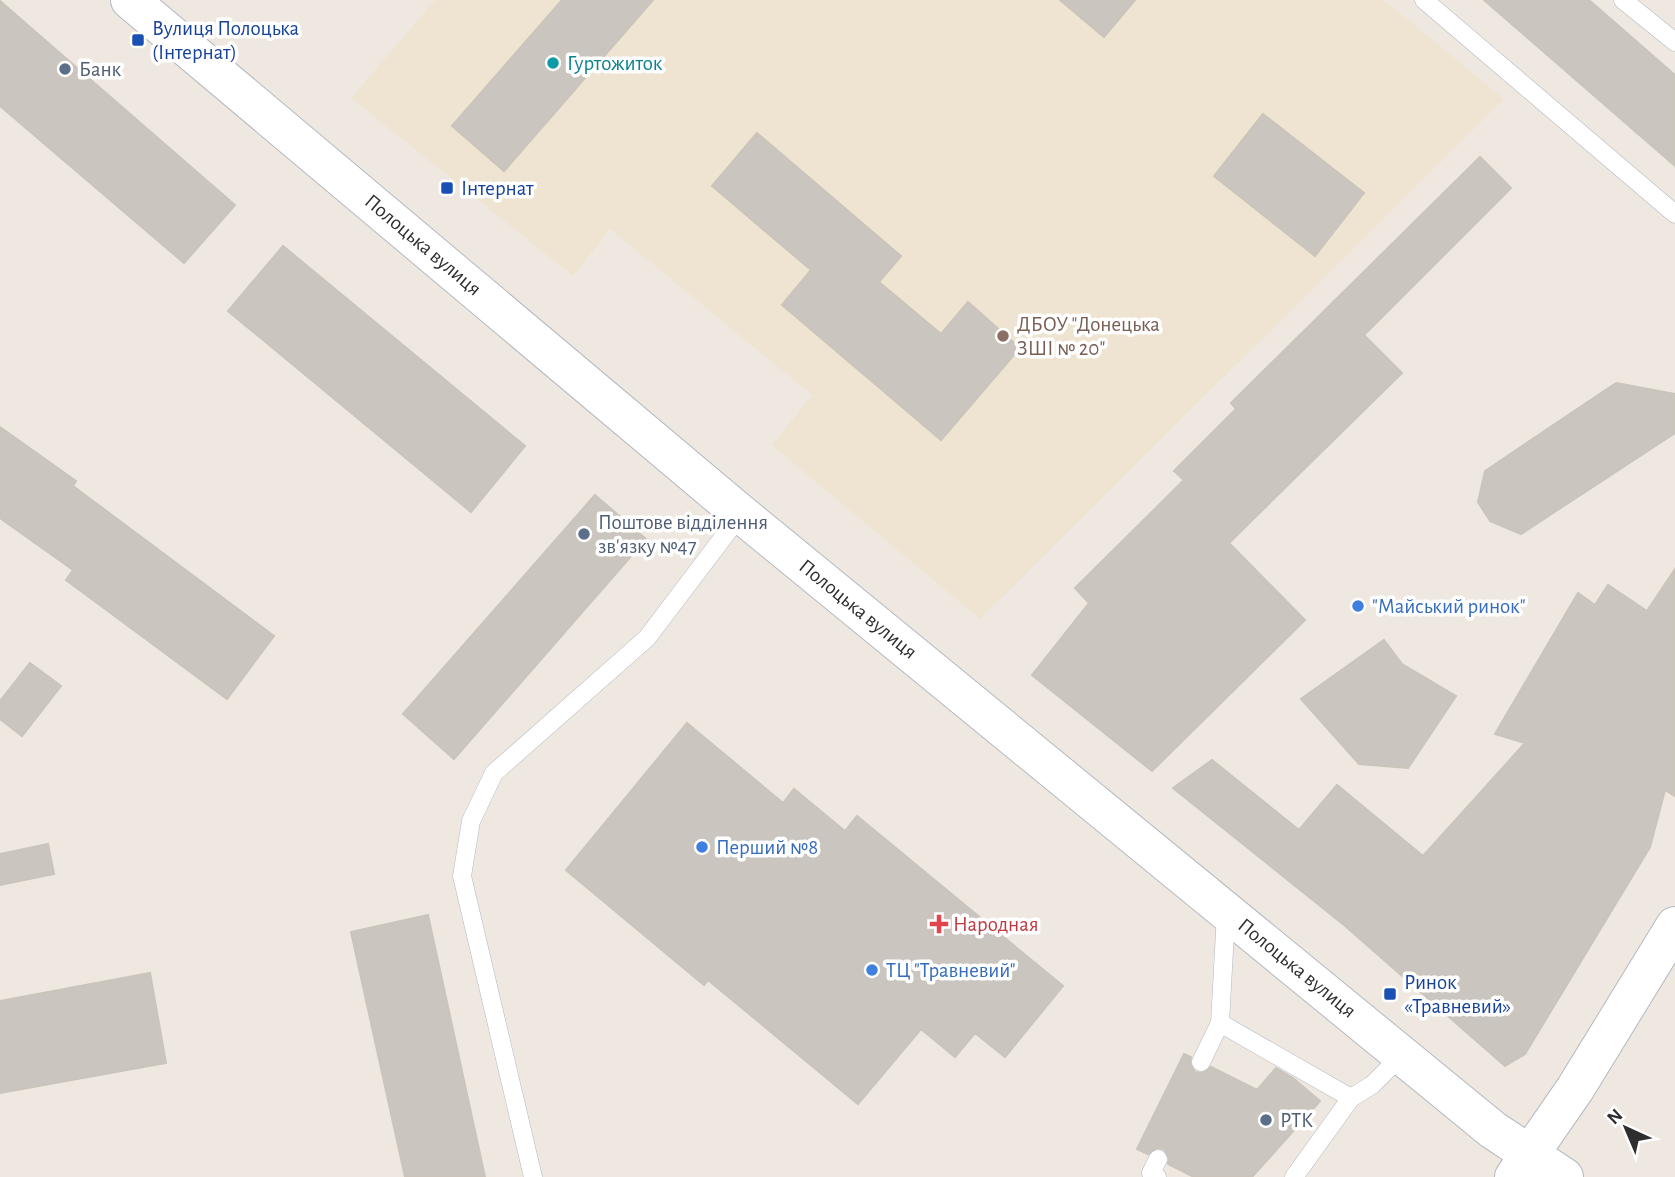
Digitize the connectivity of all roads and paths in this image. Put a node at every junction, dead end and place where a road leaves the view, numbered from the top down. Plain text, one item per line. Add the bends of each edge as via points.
1 (130, 0) edge
2 (1424, 0) edge
3 (1623, 0) edge
4 (1675, 42) edge
5 (1675, 214) edge
6 (741, 514) junction
7 (1226, 910) junction
8 (1675, 926) edge
9 (1220, 1023) junction
10 (1402, 1055) junction
11 (1201, 1062) dead end
12 (1351, 1098) junction
13 (1521, 1166) edge
14 (533, 1177) edge
15 (1294, 1177) edge
16 (1564, 1177) edge

1 - 6 main road, Полоцька вулиця
2 - 5 lane
3 - 4 lane
6 - 7 main road, Полоцька вулиця
6 - 14 lane via 647,638 494,773 471,821 462,876
7 - 9 lane
7 - 10 main road, Полоцька вулиця
8 - 13 main road via 1575,1089
9 - 11 lane
9 - 12 lane
10 - 12 lane via 1373,1085
10 - 13 main road, Полоцька вулиця
12 - 15 lane
13 - 16 main road, Полоцька вулиця

